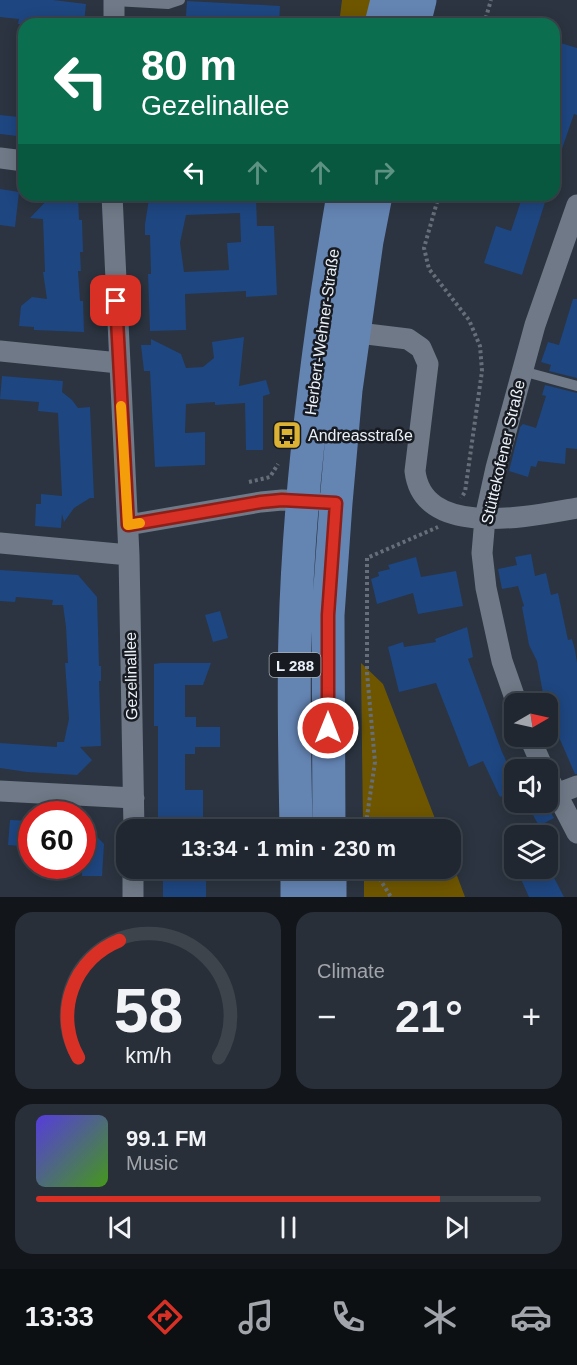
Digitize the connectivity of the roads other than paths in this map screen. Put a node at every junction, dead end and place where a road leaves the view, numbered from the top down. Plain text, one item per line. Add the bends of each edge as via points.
1 (180, 0) edge
2 (387, 0) edge
3 (420, 0) edge
4 (114, 1) edge
5 (114, 18) edge
6 (382, 18) edge
7 (416, 18) edge
8 (0, 158) edge
9 (18, 160) edge
10 (112, 201) edge
11 (343, 201) edge
12 (375, 201) edge
13 (575, 218) edge
14 (321, 328) junction
15 (354, 332) junction
16 (0, 351) edge
17 (119, 363) junction
18 (522, 371) junction
19 (577, 386) edge
20 (302, 500) junction
21 (336, 503) junction
22 (577, 508) edge
23 (485, 518) junction
24 (128, 525) junction
25 (0, 543) edge
26 (129, 555) junction
27 (513, 693) edge
28 (558, 785) edge
29 (577, 786) edge
30 (0, 791) edge
31 (558, 797) edge
32 (134, 798) junction
33 (134, 819) edge
34 (296, 819) edge
35 (329, 819) edge
36 (577, 833) edge
37 (133, 879) edge
38 (297, 879) edge
39 (330, 879) edge
40 (133, 897) edge
41 (297, 897) edge
42 (330, 897) edge

1 - 4 lane via 168,4
2 - 6 main road
3 - 7 main road
4 - 5 street
8 - 9 street
10 - 17 street, Gezelinallee
11 - 14 main road, Herbert-Wehner-Straße / L 288
12 - 15 main road, Herbert-Wehner-Straße / L 288
13 - 18 street, Stüttekofener Straße
14 - 15 street
14 - 20 main road, Herbert-Wehner-Straße / L 288
15 - 21 main road, Herbert-Wehner-Straße / L 288
15 - 23 street via 408,339 426,356 428,373 416,462 421,492 451,515
16 - 17 street
17 - 24 street, Gezelinallee
18 - 19 lane
18 - 23 street, Stüttekofener Straße
20 - 21 street
20 - 24 street via 261,502
20 - 34 main road, Herbert-Wehner-Straße / L 288 via 295,634
21 - 35 main road, Herbert-Wehner-Straße / L 288 via 328,615
22 - 23 street
23 - 27 street, Stüttekofener Straße via 482,553 486,588
24 - 26 street, Gezelinallee
25 - 26 street
26 - 32 street, Gezelinallee
28 - 29 street
30 - 32 street
31 - 36 street
32 - 33 street, Gezelinallee
37 - 40 street
38 - 41 main road
39 - 42 main road

